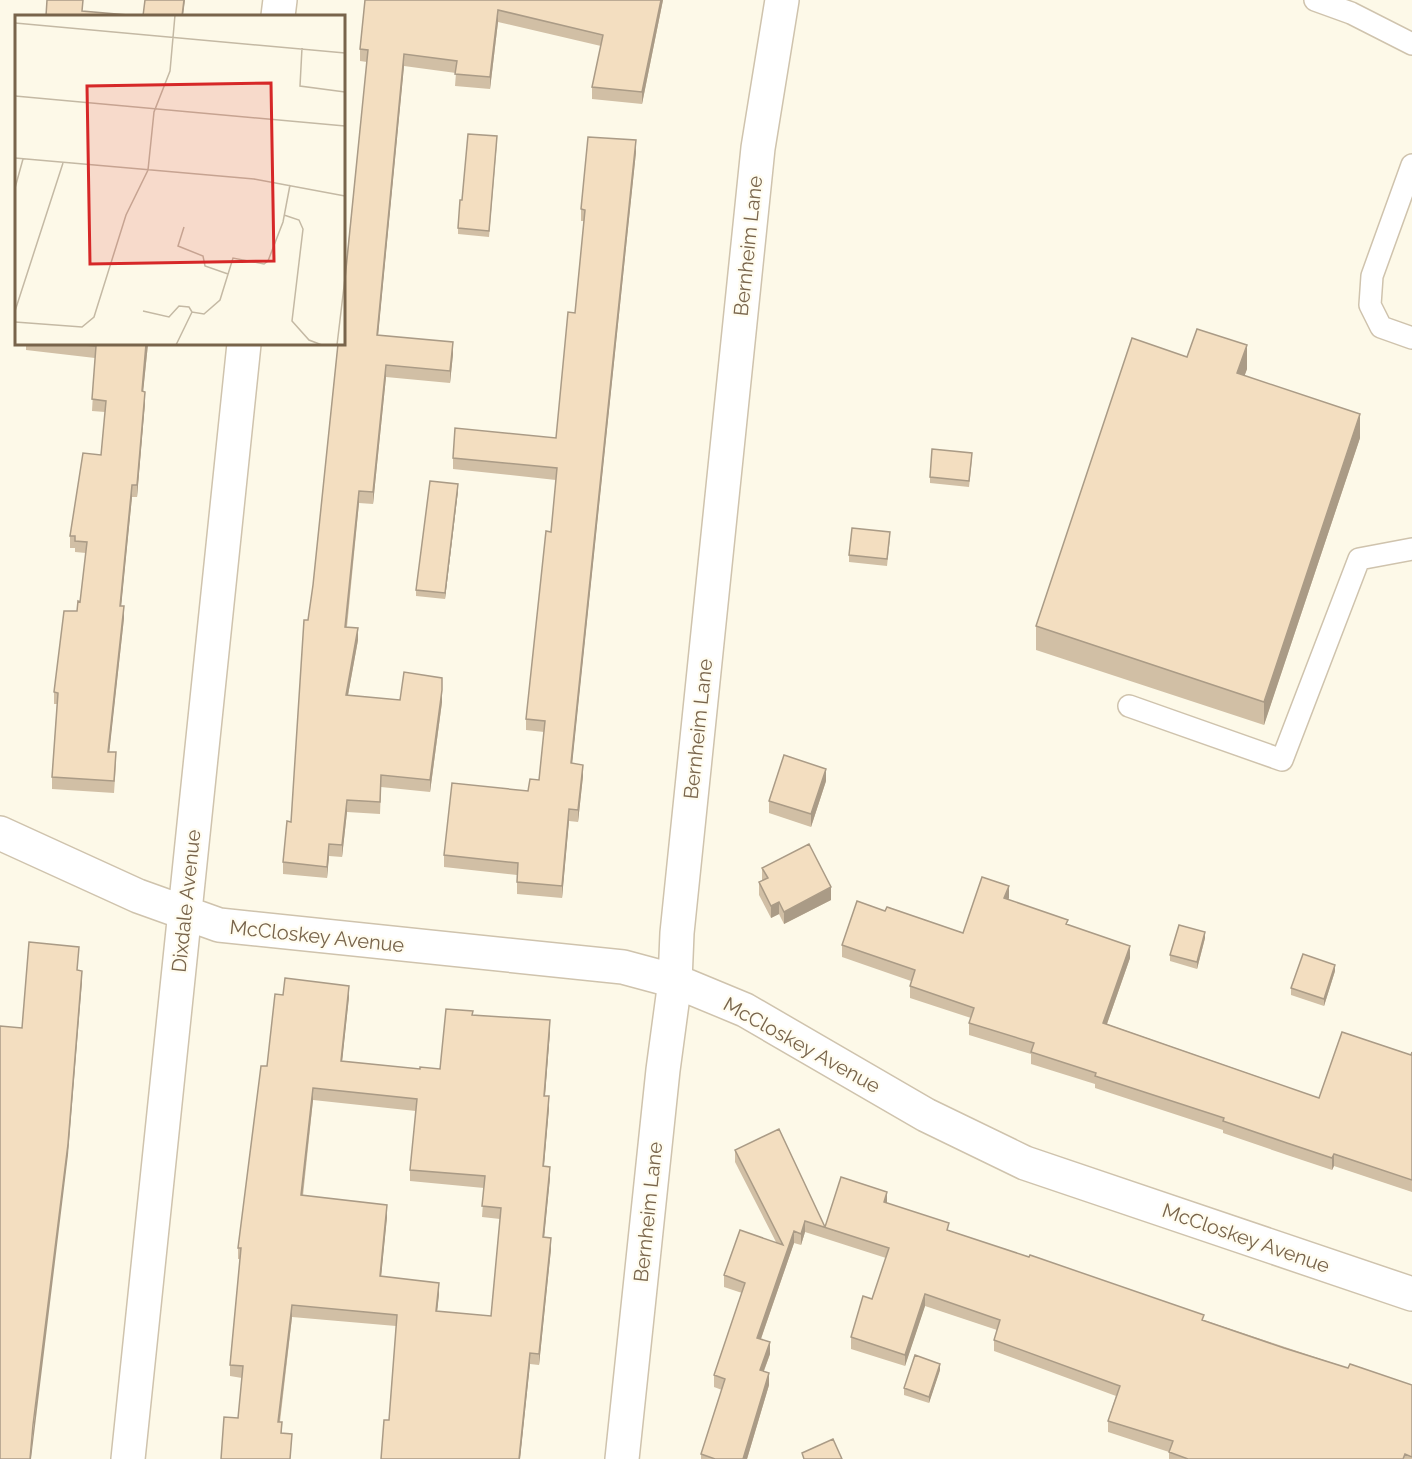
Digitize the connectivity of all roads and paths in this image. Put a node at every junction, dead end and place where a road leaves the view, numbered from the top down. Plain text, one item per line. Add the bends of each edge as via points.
1 (280, 0) edge
2 (782, 0) edge
3 (1315, 0) edge
4 (278, 15) edge
5 (1412, 44) edge
6 (1412, 165) edge
7 (1412, 338) edge
8 (244, 345) edge
9 (1412, 549) edge
10 (1129, 706) dead end
11 (0, 833) edge
12 (185, 914) junction
13 (675, 981) junction
14 (1412, 1294) edge
15 (128, 1459) edge
16 (622, 1459) edge

1 - 4 street
2 - 13 street, Bernheim Lane via 758,148
3 - 5 lane via 1351,12
6 - 7 lane via 1372,276 1370,305 1381,327
8 - 12 street, Dixdale Avenue
9 - 10 lane via 1359,559 1282,760
11 - 12 street, McCloskey Avenue
12 - 13 street, McCloskey Avenue via 219,925 623,967
12 - 15 street, Dixdale Avenue
13 - 14 street, McCloskey Avenue via 745,1010 926,1115 1025,1163
13 - 16 street, Bernheim Lane

